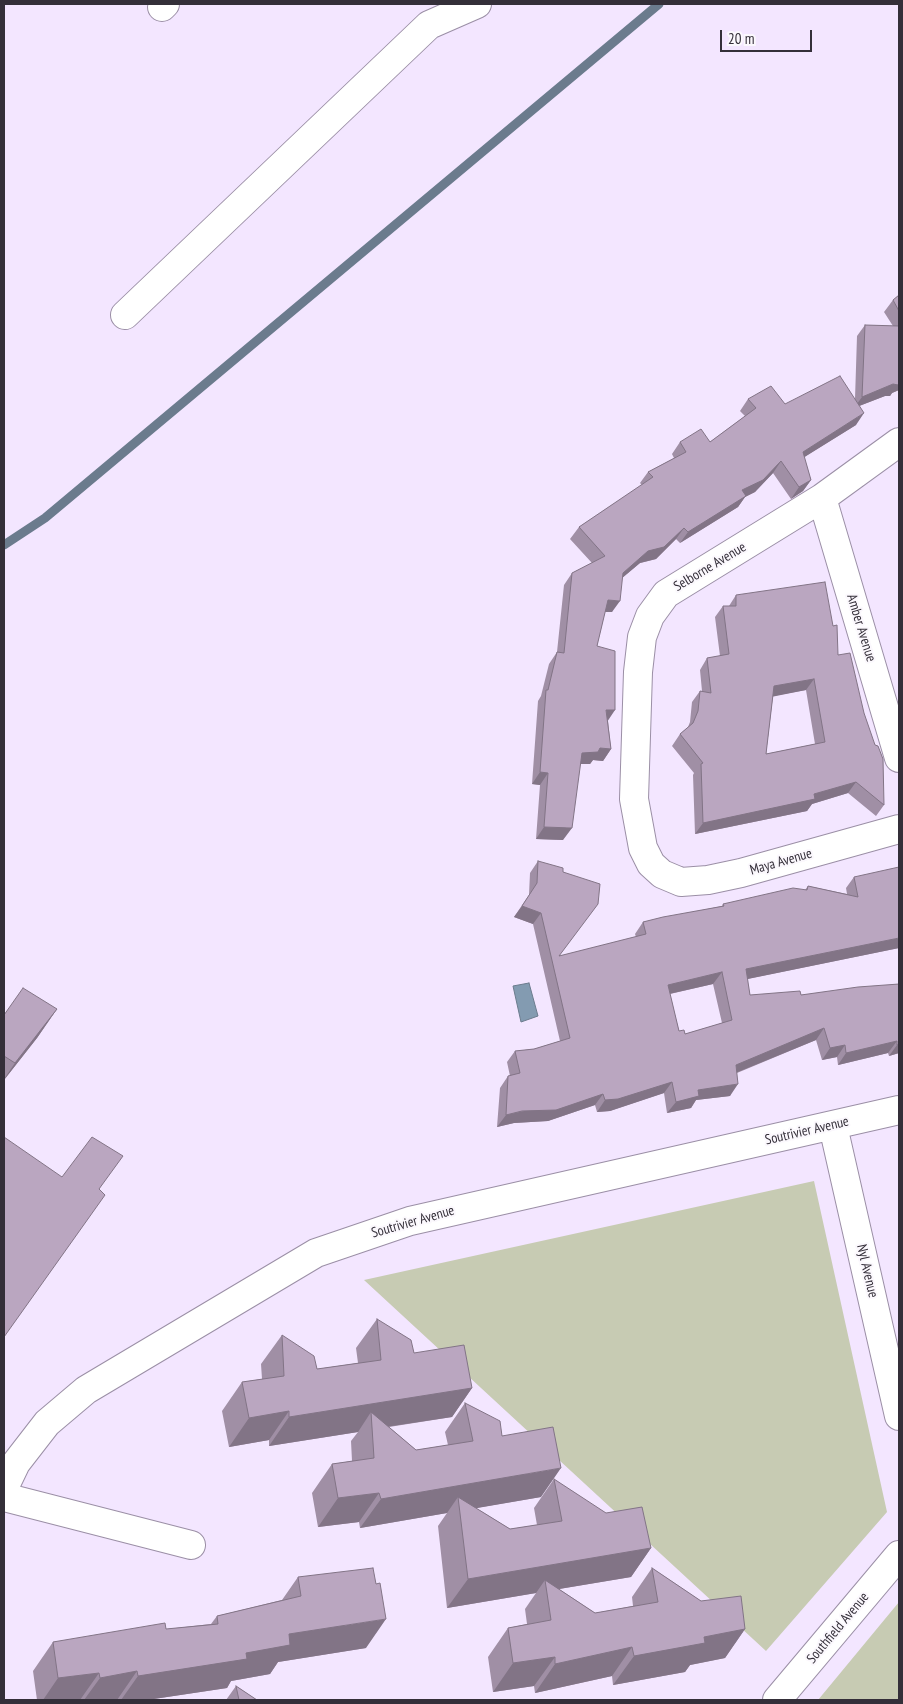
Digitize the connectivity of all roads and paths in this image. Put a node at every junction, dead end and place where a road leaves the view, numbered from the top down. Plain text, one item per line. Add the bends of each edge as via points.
1 (477, 4) edge
2 (125, 315) dead end
3 (899, 442) edge
4 (822, 498) junction
5 (899, 758) edge
6 (899, 829) edge
7 (662, 874) joint
8 (899, 1110) edge
9 (833, 1126) junction
10 (899, 1416) edge
11 (4, 1488) edge
12 (4, 1496) edge
13 (191, 1545) dead end
14 (899, 1555) edge
15 (778, 1700) edge

1 - 2 street via 429,25
3 - 4 street, Selborne Avenue
4 - 5 street, Amber Avenue
4 - 7 street, Selborne Avenue via 666,594 650,616 642,637 640,655 634,799 642,848 651,864
6 - 7 street, Maya Avenue via 708,880 681,882
8 - 9 street, Soutrivier Avenue
9 - 10 street, Nyl Avenue
9 - 11 street, Soutrivier Avenue via 419,1218 316,1253 86,1390 47,1424 16,1463
12 - 13 street
14 - 15 street, Southfield Avenue

